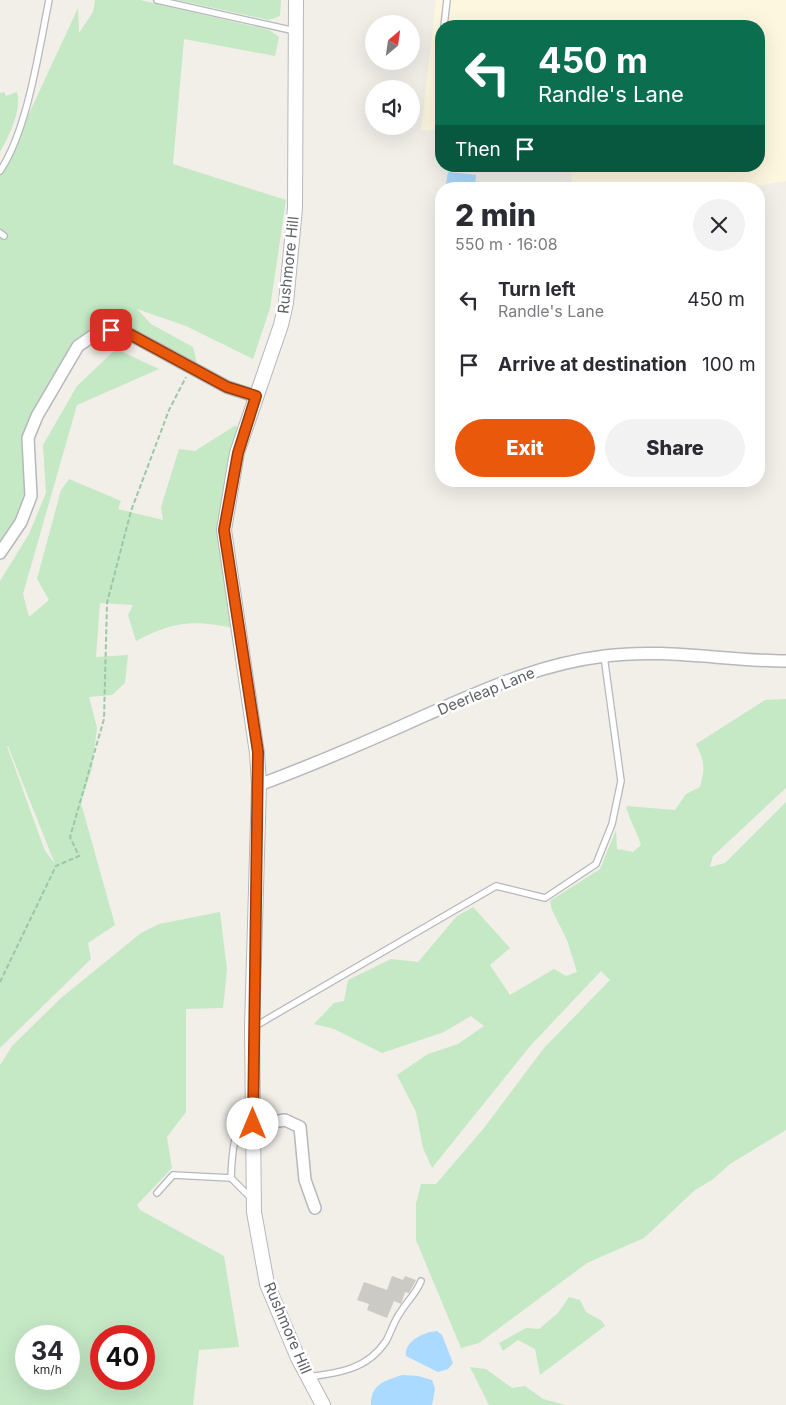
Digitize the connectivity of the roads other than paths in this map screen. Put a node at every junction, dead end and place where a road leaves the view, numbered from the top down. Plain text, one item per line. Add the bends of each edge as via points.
1 (49, 0) edge
2 (158, 0) edge
3 (296, 0) edge
4 (447, 0) edge
5 (445, 20) edge
6 (295, 31) junction
7 (0, 171) edge
8 (256, 396) junction
9 (0, 553) edge
10 (604, 656) junction
11 (786, 661) edge
12 (259, 785) junction
13 (252, 1028) junction
14 (252, 1108) junction
15 (253, 1124) junction
16 (232, 1178) junction
17 (157, 1193) dead end
18 (254, 1202) junction
19 (315, 1208) dead end
20 (421, 1281) dead end
21 (308, 1377) junction
22 (323, 1405) edge

1 - 7 lane via 33,82
2 - 6 lane
3 - 6 street, Rushmore Hill
4 - 5 lane
6 - 8 street, Rushmore Hill via 295,208 286,303
8 - 9 street via 227,387 122,330 100,331 78,346 34,424 28,438 31,496 21,522
8 - 12 street, Rushmore Hill via 238,453 224,530 258,752
10 - 11 street, Deerleap Lane via 691,654
10 - 12 street, Deerleap Lane via 527,672
10 - 13 lane via 622,781 612,824 596,864 545,898 496,886
12 - 13 street, Rushmore Hill
13 - 14 street, Rushmore Hill
14 - 15 street, Rushmore Hill
14 - 16 lane via 238,1127
15 - 18 street, Rushmore Hill
15 - 19 street via 285,1120 300,1127 305,1180
16 - 17 lane via 173,1175
16 - 18 lane
18 - 21 street, Rushmore Hill via 267,1284
20 - 21 lane via 416,1294 398,1315 385,1342 369,1360 357,1368
21 - 22 street, Rushmore Hill

